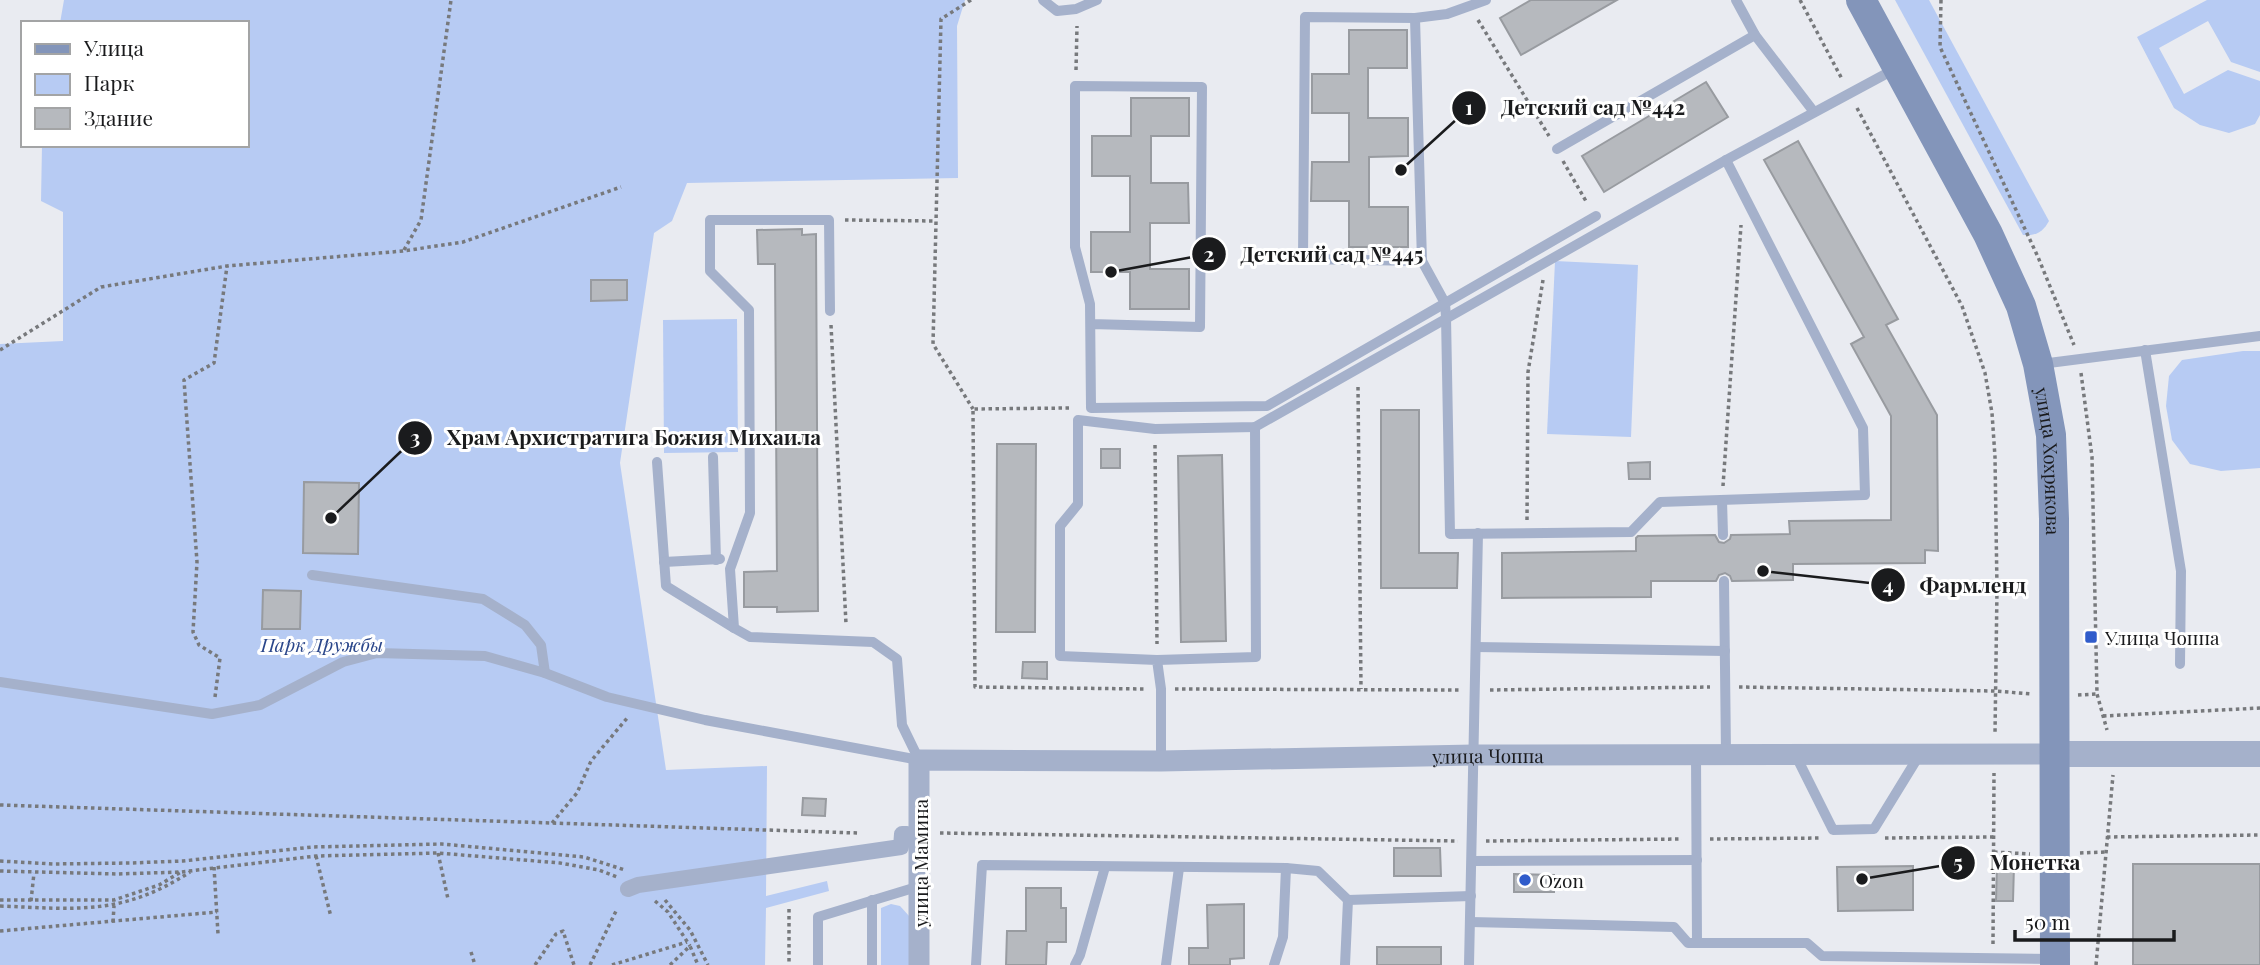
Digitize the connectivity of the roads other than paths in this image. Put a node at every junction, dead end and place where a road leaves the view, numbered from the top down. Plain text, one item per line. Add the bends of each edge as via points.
1 (1043, 0) edge
2 (1097, 0) edge
3 (1486, 0) edge
4 (1736, 0) edge
5 (1861, 0) edge
6 (1415, 19) junction
7 (1755, 35) junction
8 (1898, 67) junction
9 (1814, 111) junction
10 (1557, 149) road end
11 (1726, 160) junction
12 (1595, 216) road end
13 (1422, 261) junction
14 (1445, 303) junction
15 (830, 311) road end
16 (1446, 317) junction
17 (1091, 324) junction
18 (2260, 336) edge
19 (2146, 350) junction
20 (2038, 364) junction
21 (1255, 427) junction
22 (713, 457) dead end
23 (657, 462) dead end
24 (1722, 500) junction
25 (1478, 533) junction
26 (1723, 535) dead end
27 (734, 559) junction
28 (716, 560) junction
29 (664, 562) junction
30 (312, 575) dead end
31 (1724, 581) dead end
32 (734, 628) junction
33 (1476, 647) junction
34 (1724, 651) junction
35 (1157, 660) junction
36 (2180, 664) dead end
37 (545, 673) junction
38 (0, 682) edge
39 (1726, 754) junction
40 (1795, 754) junction
41 (1920, 754) junction
42 (2054, 754) junction
43 (2260, 754) edge
44 (1474, 755) junction
45 (1696, 755) junction
46 (919, 760) junction
47 (1161, 761) junction
48 (907, 834) dead end
49 (1697, 860) junction
50 (1472, 861) junction
51 (1105, 867) junction
52 (1286, 867) junction
53 (1179, 868) junction
54 (637, 886) road end
55 (920, 886) junction
56 (1471, 896) junction
57 (872, 900) junction
58 (1348, 900) junction
59 (1470, 922) junction
60 (1697, 943) junction
61 (2055, 962) edge
62 (818, 965) edge
63 (872, 965) edge
64 (919, 965) edge
65 (976, 965) edge
66 (1075, 965) edge
67 (1166, 965) edge
68 (1274, 965) edge
69 (1345, 965) edge
70 (1469, 965) edge

1 - 2 lane via 1057,11
3 - 6 lane
4 - 7 lane
5 - 8 main road, улица Хохрякова
6 - 13 lane
6 - 13 lane via 1305,17 1303,259
7 - 9 lane
7 - 10 lane
8 - 9 lane
8 - 20 main road, улица Хохрякова via 1988,234 2021,306
9 - 11 lane
11 - 16 lane
11 - 24 lane via 1863,428 1865,495
12 - 14 lane
13 - 14 lane
14 - 16 lane
14 - 17 lane via 1268,406 1091,408
15 - 27 lane via 829,220 710,220 710,271 749,310 750,513
16 - 21 lane
16 - 25 lane via 1450,534
17 - 17 lane via 1075,247 1075,86 1202,87 1199,327
18 - 19 lane
19 - 20 lane
19 - 36 lane via 2181,571
20 - 42 main road, улица Хохрякова via 2051,435
21 - 35 lane via 1256,657
21 - 35 lane via 1155,429 1078,420 1078,504 1060,526 1060,656
22 - 28 lane
23 - 29 lane
24 - 25 lane via 1660,502 1631,533
24 - 26 lane
25 - 33 lane
27 - 28 lane
27 - 32 lane via 730,569
28 - 29 lane
29 - 32 lane via 666,586
30 - 37 lane via 483,599 525,625 541,645
31 - 34 lane
32 - 46 lane via 750,637 873,642 897,659 902,725
33 - 34 lane
33 - 44 lane
34 - 39 lane
35 - 47 lane
37 - 38 lane via 485,656 377,653 343,662 260,705 212,714
37 - 46 lane via 607,697 705,720
39 - 40 street, улица Чоппа
39 - 45 street, улица Чоппа
40 - 41 street, улица Чоппа
40 - 41 lane via 1833,830 1874,829
41 - 42 street, улица Чоппа
42 - 43 street
42 - 61 main road, улица Хохрякова
44 - 45 street, улица Чоппа
44 - 47 street, улица Чоппа
44 - 50 lane
45 - 49 lane
46 - 47 street, улица Чоппа
46 - 55 street, улица Мамина
48 - 54 street via 902,834 901,847
49 - 50 lane
49 - 60 lane
50 - 56 lane
51 - 53 lane
51 - 65 lane via 982,865
51 - 66 lane
52 - 53 lane
52 - 58 lane via 1318,871
52 - 68 lane via 1283,937
53 - 67 lane
55 - 57 lane
55 - 64 street, улица Мамина
56 - 58 lane
56 - 59 lane
57 - 62 lane via 818,917
57 - 63 lane
58 - 69 lane
59 - 60 lane via 1674,927 1688,943
59 - 70 lane
60 - 61 lane via 1807,943 1822,956

